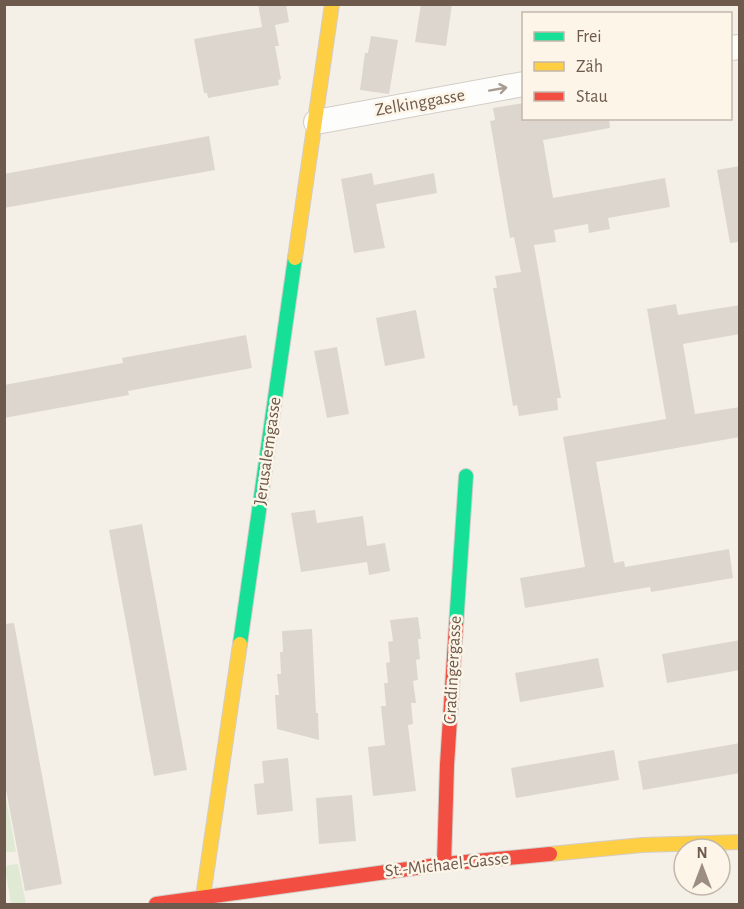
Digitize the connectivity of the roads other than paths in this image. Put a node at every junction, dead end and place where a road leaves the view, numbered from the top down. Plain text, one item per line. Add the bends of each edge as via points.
1 (332, 4) edge
2 (522, 84) edge
3 (316, 122) junction
4 (466, 476) dead end
5 (740, 842) edge
6 (444, 864) junction
7 (203, 897) junction
8 (156, 904) edge

1 - 3 street, Jerusalemgasse
3 -> 2 street, Zelkinggasse
3 - 7 street, Jerusalemgasse
4 - 6 street, Gradingergasse
5 - 6 street, St.-Michael-Gasse via 642,845
6 - 7 street, St.-Michael-Gasse
7 - 8 street, St.-Michael-Gasse

